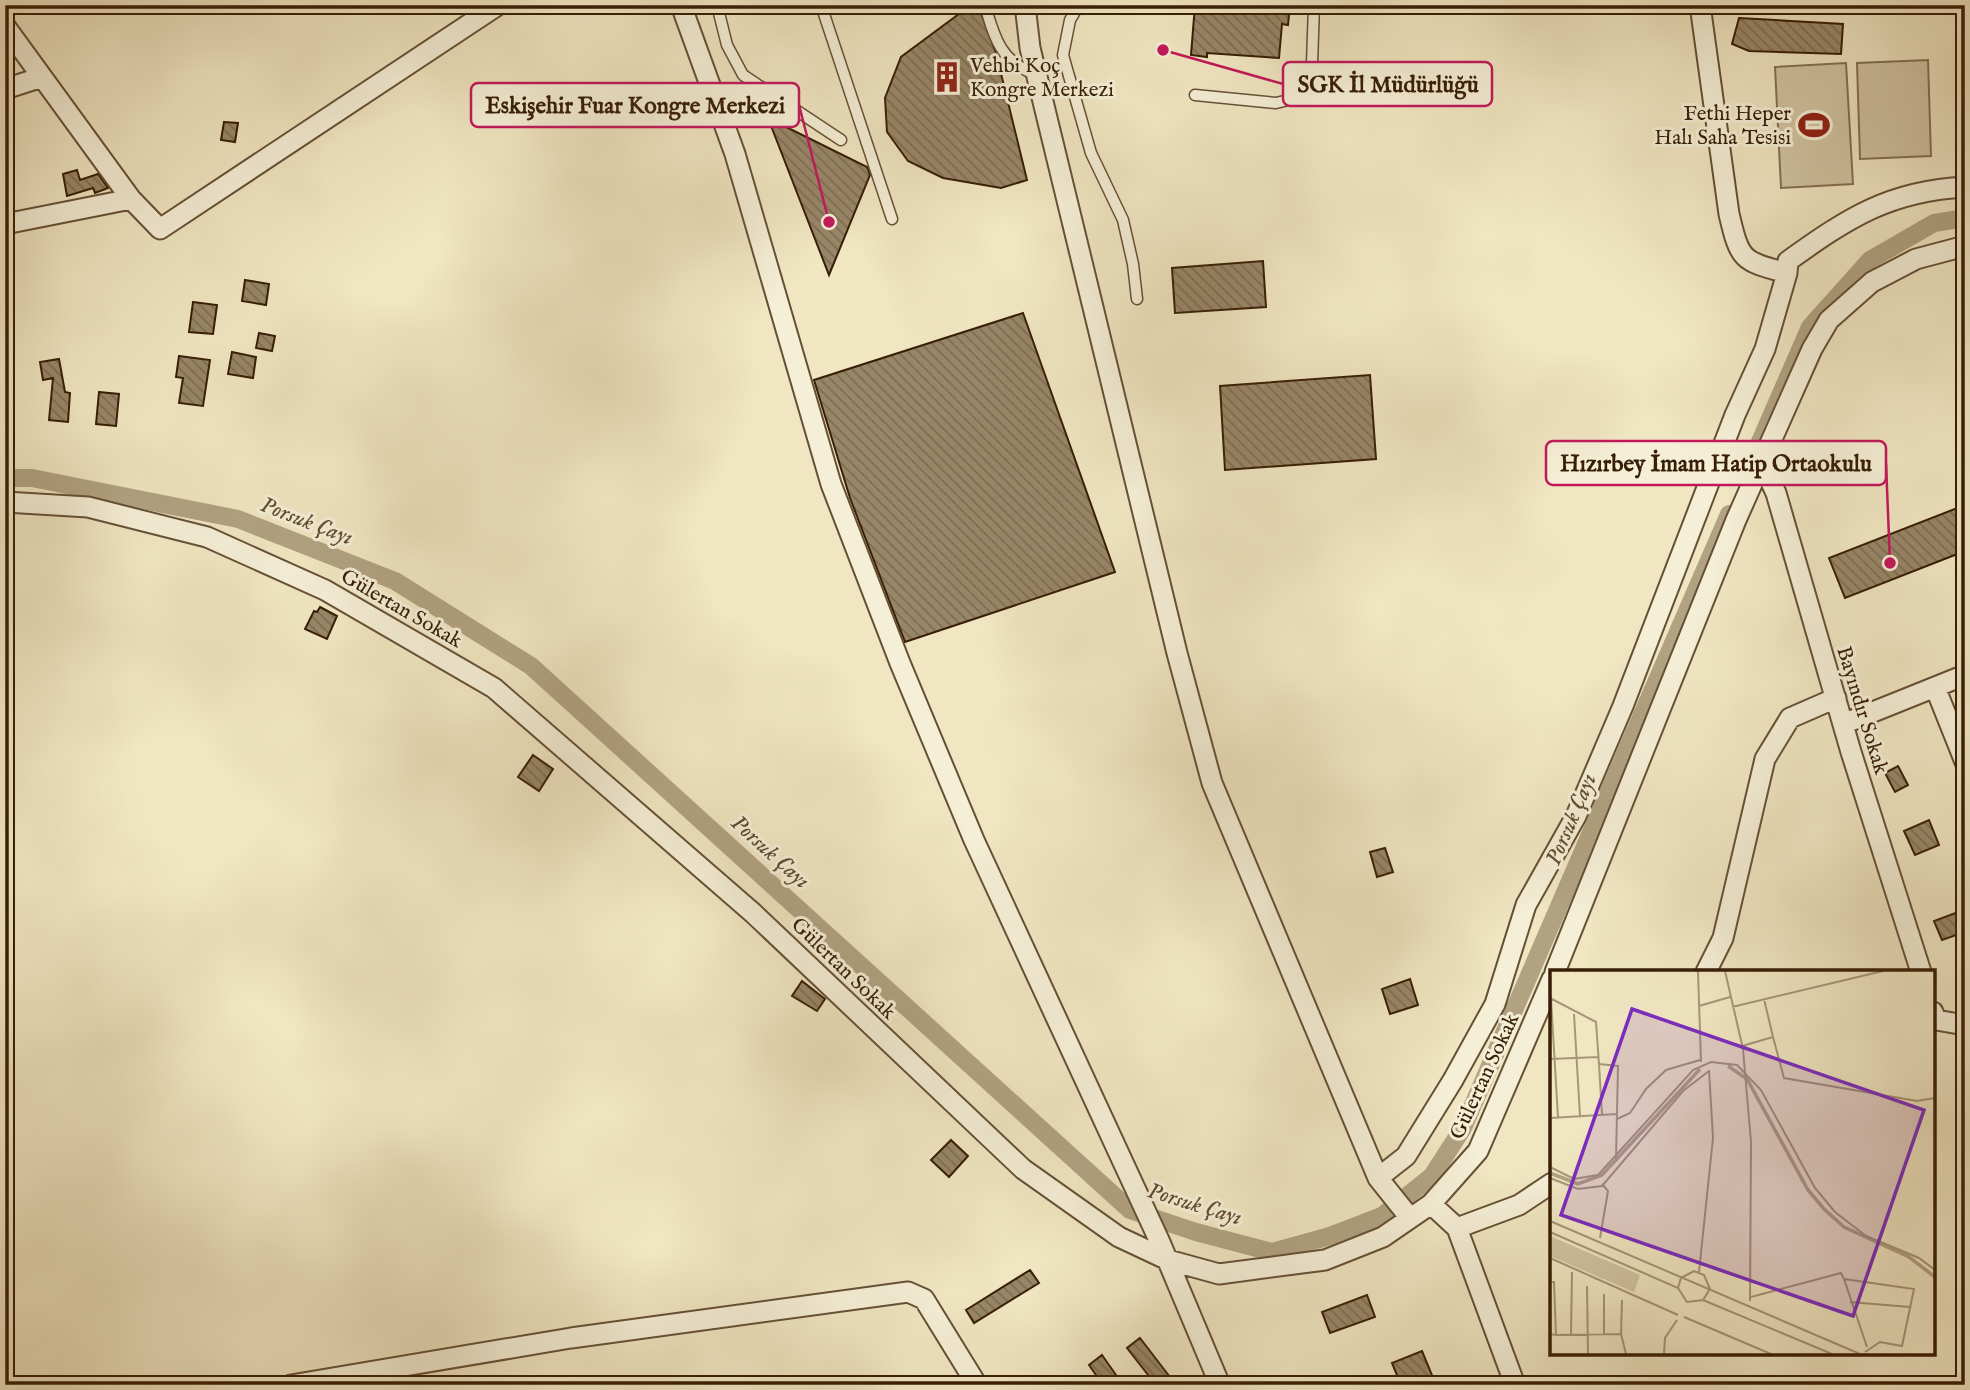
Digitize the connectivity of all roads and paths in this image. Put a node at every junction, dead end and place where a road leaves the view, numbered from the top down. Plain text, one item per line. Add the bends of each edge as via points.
1 (498, 5) edge
2 (681, 5) edge
3 (717, 5) edge
4 (821, 5) edge
5 (985, 5) edge
6 (1026, 5) edge
7 (1079, 5) edge
8 (1314, 5) edge
9 (1700, 5) edge
10 (5, 26) edge
11 (1036, 74) junction
12 (42, 77) junction
13 (5, 89) edge
14 (1195, 95) dead end
15 (841, 139) dead end
16 (1965, 187) edge
17 (131, 199) junction
18 (892, 219) dead end
19 (5, 224) edge
20 (1965, 246) edge
21 (1787, 273) junction
22 (1137, 299) dead end
23 (1761, 461) junction
24 (5, 502) edge
25 (1965, 675) edge
26 (1935, 687) junction
27 (1836, 698) junction
28 (1843, 724) junction
29 (1965, 762) edge
30 (1556, 970) edge
31 (1707, 970) edge
32 (1920, 970) edge
33 (1550, 984) edge
34 (1935, 1016) edge
35 (1965, 1025) edge
36 (1378, 1178) junction
37 (1550, 1184) edge
38 (1431, 1204) junction
39 (1408, 1216) junction
40 (1457, 1228) junction
41 (1168, 1260) junction
42 (291, 1385) edge
43 (977, 1385) edge
44 (1220, 1385) edge
45 (1515, 1385) edge

1 - 17 street via 160,229
2 - 41 street via 736,154 831,484 900,663 974,840
3 - 15 lane via 727,45 743,75
4 - 18 lane
5 - 11 lane via 996,43 1020,69
6 - 11 street
7 - 22 lane via 1070,20 1063,55 1091,153 1123,220
8 - 14 lane via 1312,64 1301,97 1276,103
9 - 21 street via 1736,245 1749,262
10 - 12 street
11 - 36 street via 1212,783
12 - 13 street
12 - 17 street
16 - 21 street via 1925,190 1861,211 1788,261
17 - 19 street
20 - 23 street via 1916,259 1872,282 1829,320 1793,386
21 - 36 street via 1765,349 1623,706 1576,816 1526,905 1495,1004 1406,1156
23 - 27 street, Bayındır Sokak via 1776,493
23 - 30 street
24 - 41 street, Gülertan Sokak via 88,507 207,537 325,590 494,688 753,913 1023,1169 1119,1237
25 - 26 street
26 - 28 street
26 - 29 street
27 - 28 street, Bayındır Sokak
27 - 31 street via 1790,718 1765,759 1723,938
28 - 32 street, Bayındır Sokak
33 - 38 street, Gülertan Sokak via 1478,1150
34 - 35 street
36 - 39 street
37 - 40 street via 1519,1206
38 - 39 street, Gülertan Sokak
38 - 40 street
39 - 41 street, Gülertan Sokak via 1382,1237 1325,1260 1219,1273
40 - 45 street
41 - 44 street
42 - 43 street via 571,1338 908,1292 924,1298

